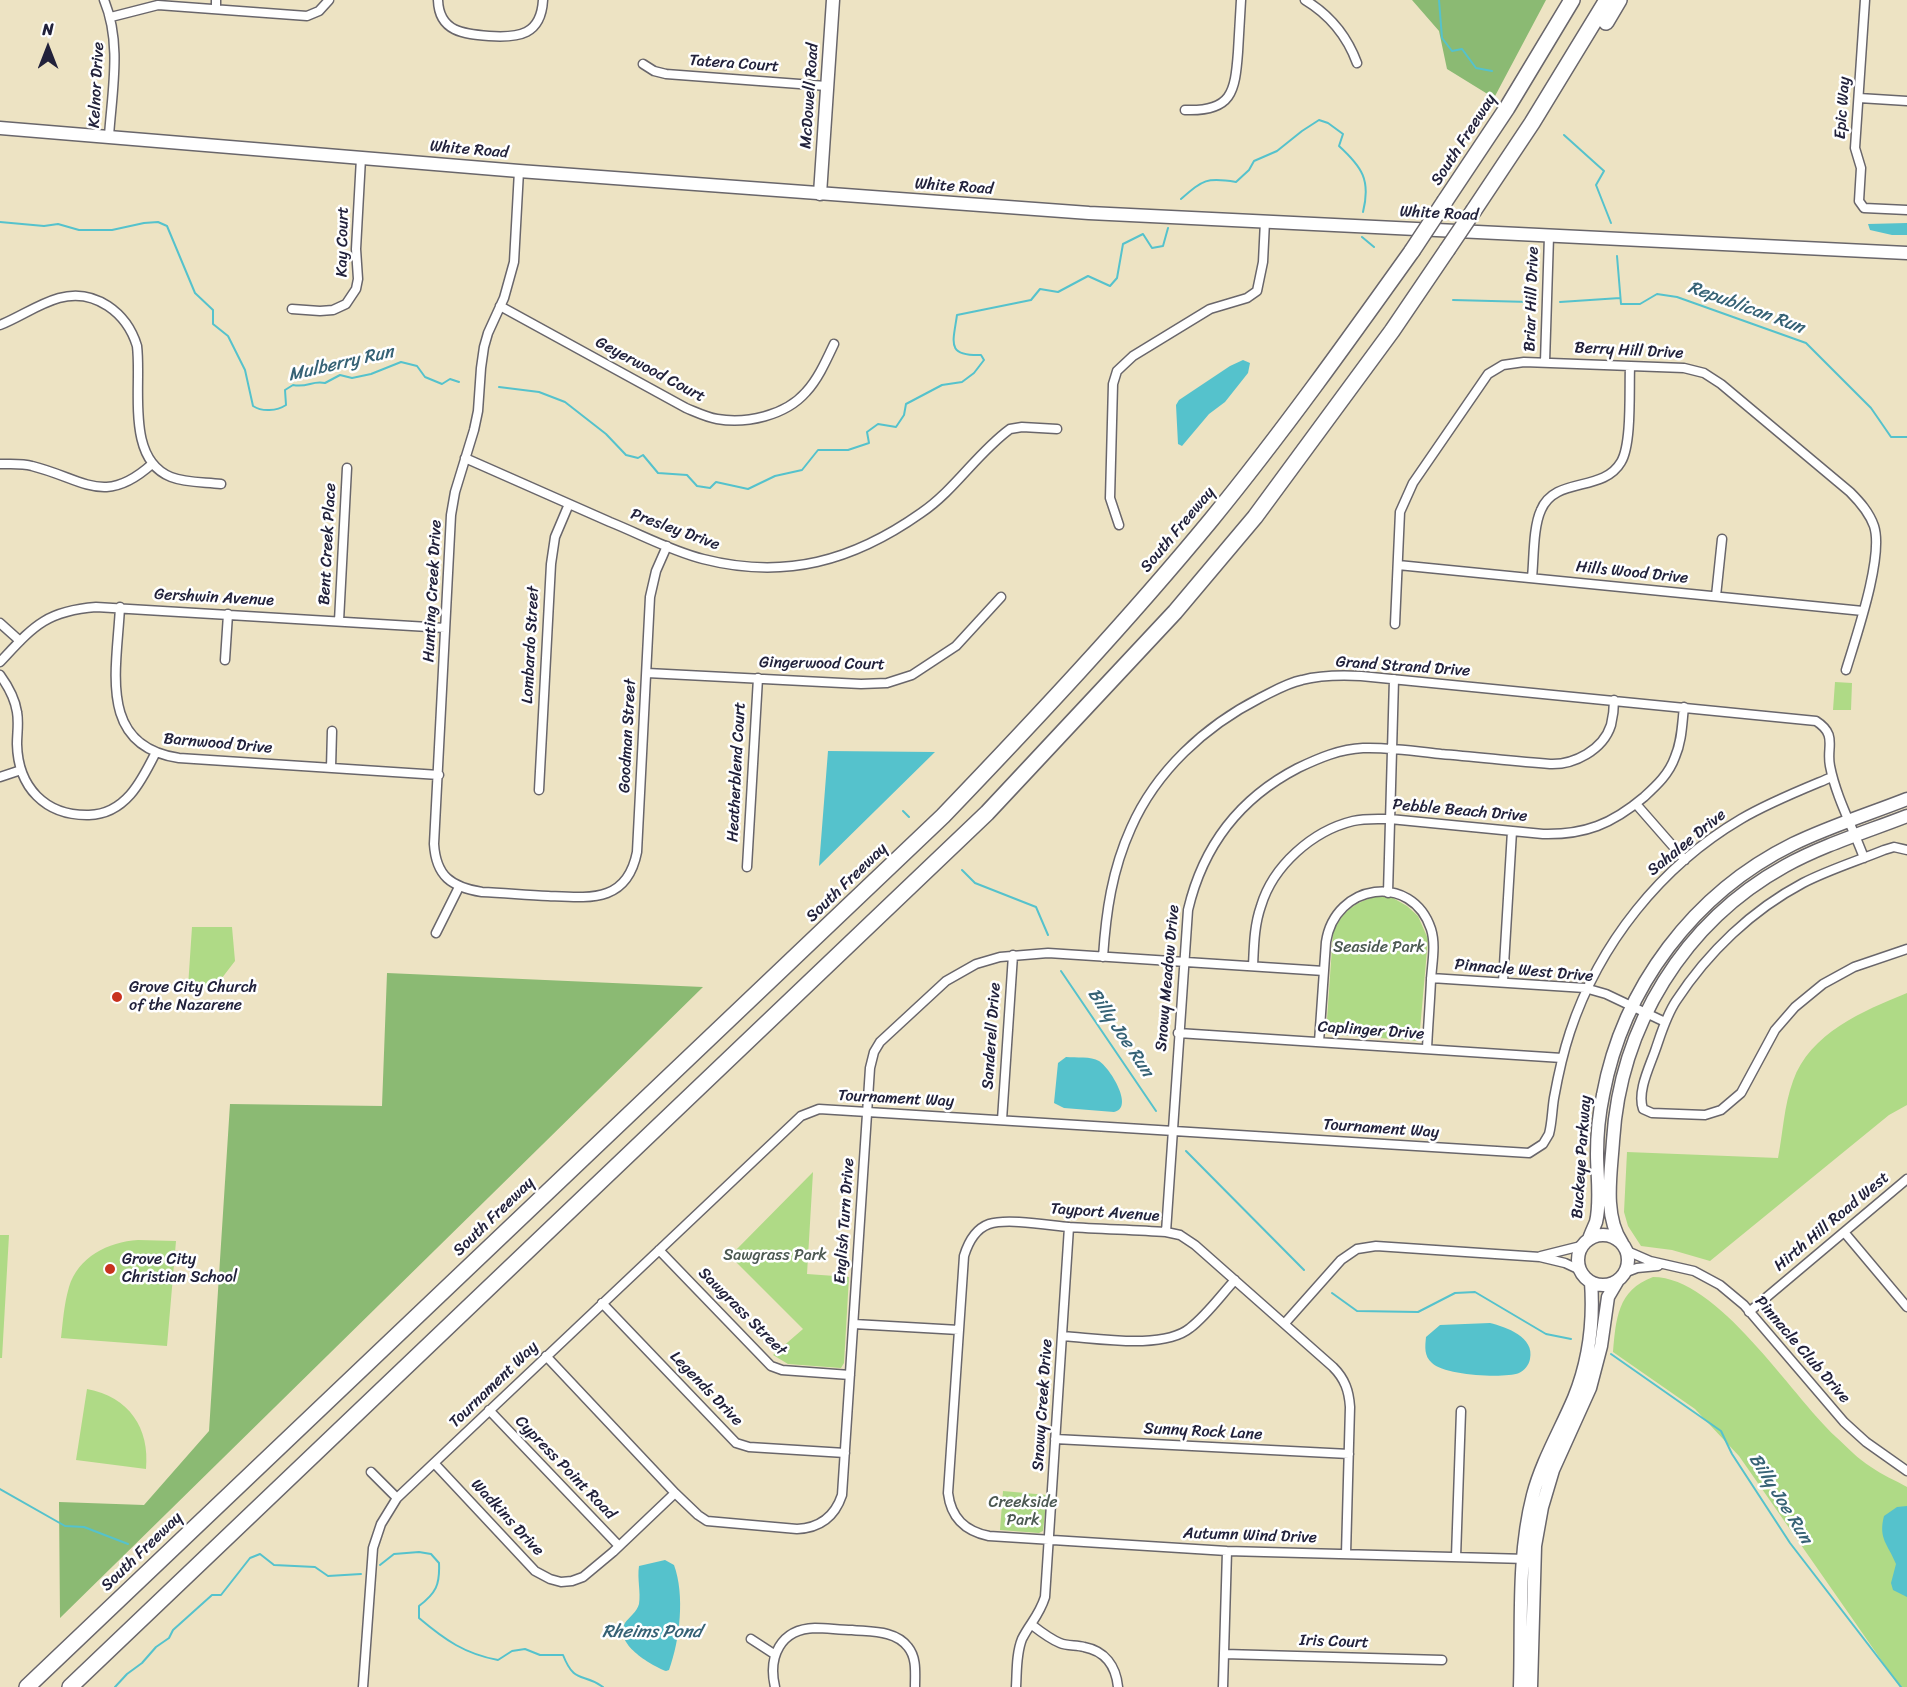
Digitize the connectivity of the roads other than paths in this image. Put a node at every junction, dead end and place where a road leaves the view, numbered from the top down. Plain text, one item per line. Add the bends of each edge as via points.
1 (104, 0) edge
2 (329, 0) edge
3 (438, 0) edge
4 (543, 0) edge
5 (833, 0) edge
6 (1241, 0) edge
7 (1305, 0) edge
8 (1572, 0) edge
9 (1607, 0) edge
10 (1619, 0) edge
11 (1865, 0) edge
12 (216, 5) edge
13 (111, 16) junction
14 (1570, 62) junction
15 (1357, 63) dead end
16 (643, 64) dead end
17 (826, 86) junction
18 (1859, 98) junction
19 (1907, 101) edge
20 (1185, 110) dead end
21 (0, 128) edge
22 (109, 136) junction
23 (361, 158) junction
24 (519, 171) junction
25 (820, 194) junction
26 (1907, 210) edge
27 (1265, 221) junction
28 (1549, 236) junction
29 (1907, 252) edge
30 (500, 306) junction
31 (292, 309) dead end
32 (0, 325) edge
33 (834, 344) dead end
34 (1545, 362) junction
35 (1630, 367) junction
36 (1058, 429) dead end
37 (465, 458) junction
38 (0, 464) edge
39 (153, 464) junction
40 (347, 468) dead end
41 (221, 484) dead end
42 (569, 504) junction
43 (1119, 525) dead end
44 (1722, 539) dead end
45 (667, 546) junction
46 (1398, 565) junction
47 (1532, 578) junction
48 (1716, 596) junction
49 (1001, 597) dead end
50 (120, 608) junction
51 (1863, 611) junction
52 (228, 614) junction
53 (339, 621) junction
54 (0, 623) edge
55 (1395, 624) dead end
56 (445, 628) junction
57 (20, 640) junction
58 (225, 660) dead end
59 (0, 662) edge
60 (1846, 670) dead end
61 (647, 673) junction
62 (0, 675) edge
63 (758, 678) junction
64 (1394, 679) junction
65 (1614, 700) junction
66 (1684, 707) junction
67 (332, 730) dead end
68 (1392, 749) junction
69 (155, 753) junction
70 (331, 768) junction
71 (21, 770) junction
72 (439, 775) junction
73 (0, 777) edge
74 (1832, 777) junction
75 (539, 790) dead end
76 (1907, 799) edge
77 (1636, 804) junction
78 (1907, 816) edge
79 (1390, 819) junction
80 (1850, 822) junction
81 (1512, 831) junction
82 (1856, 836) junction
83 (1907, 850) edge
84 (1864, 858) junction
85 (1685, 860) junction
86 (747, 867) dead end
87 (459, 887) junction
88 (1388, 893) junction
89 (436, 933) dead end
90 (1907, 949) edge
91 (1012, 955) junction
92 (1103, 957) junction
93 (1183, 962) junction
94 (1253, 966) junction
95 (1324, 971) junction
96 (1431, 978) junction
97 (1503, 982) junction
98 (1588, 989) junction
99 (1631, 1006) junction
100 (1646, 1014) junction
101 (1665, 1022) junction
102 (1178, 1034) junction
103 (1319, 1042) junction
104 (1427, 1049) junction
105 (1562, 1058) junction
106 (868, 1112) junction
107 (1002, 1120) junction
108 (1172, 1131) junction
109 (1543, 1144) joint
110 (1907, 1179) edge
111 (1069, 1227) junction
112 (1166, 1232) junction
113 (1844, 1232) junction
114 (1585, 1242) junction
115 (1624, 1247) junction
116 (659, 1250) junction
117 (1540, 1257) junction
118 (1664, 1265) junction
119 (1580, 1270) junction
120 (1621, 1277) junction
121 (1235, 1280) junction
122 (1591, 1282) junction
123 (602, 1303) junction
124 (1907, 1307) edge
125 (1749, 1312) junction
126 (1285, 1323) junction
127 (854, 1324) junction
128 (959, 1330) junction
129 (1062, 1336) junction
130 (546, 1356) junction
131 (850, 1375) junction
132 (489, 1410) junction
133 (1461, 1411) dead end
134 (1055, 1439) junction
135 (845, 1453) junction
136 (1349, 1454) junction
137 (434, 1463) junction
138 (1907, 1471) edge
139 (371, 1472) dead end
140 (675, 1492) junction
141 (397, 1498) junction
142 (966, 1527) joint
143 (1048, 1540) junction
144 (619, 1546) junction
145 (1227, 1551) junction
146 (1346, 1554) junction
147 (1456, 1557) junction
148 (1529, 1560) junction
149 (1032, 1625) junction
150 (751, 1639) dead end
151 (774, 1654) junction
152 (1224, 1654) junction
153 (1442, 1660) dead end
154 (27, 1687) edge
155 (70, 1687) edge
156 (363, 1687) edge
157 (775, 1687) edge
158 (915, 1687) edge
159 (1016, 1687) edge
160 (1118, 1687) edge
161 (1223, 1687) edge
162 (1520, 1687) edge
163 (1531, 1687) edge

1 - 13 street, Kelnor Drive
2 - 12 street via 319,11 307,16
3 - 4 street via 441,15 451,28 467,34 507,37 525,34 538,22
5 - 17 street, McDowell Road
6 - 20 street via 1236,83 1229,97 1216,107
7 - 15 street via 1327,16 1350,43
8 - 154 highway, South Freeway, bridge via 1507,108 1313,390 1204,528 1052,703 943,816
9 - 14 highway
10 - 14 highway via 1587,49
11 - 18 street, Epic Way
12 - 13 street via 158,5
13 - 22 street, Kelnor Drive via 115,43
14 - 155 highway, bridge via 1392,331 1255,517 1167,620 987,813
16 - 17 street, Tatera Court via 666,74
17 - 25 street, McDowell Road
18 - 19 street
18 - 26 street, Epic Way via 1855,148 1861,168 1858,201 1864,208
21 - 22 street, White Road
22 - 23 street, White Road
23 - 24 street, White Road
23 - 31 street, Kay Court via 356,289 346,304 333,310
24 - 25 street, White Road
24 - 30 street, Hunting Creek Drive via 514,262
25 - 27 street, White Road
27 - 28 street, White Road
27 - 43 street via 1257,291 1210,309 1121,364 1117,371 1113,384 1110,498
28 - 29 street, White Road
28 - 34 street, Briar Hill Drive
30 - 33 street, Geyerwood Court via 686,408 732,421 783,410 805,393
30 - 37 street, Hunting Creek Drive via 484,347 478,411
32 - 39 street via 68,296 98,300 123,317 137,346 141,440
34 - 35 street, Berry Hill Drive
34 - 46 street, Berry Hill Drive via 1503,365 1482,381 1413,483 1400,512
35 - 47 street via 1623,460 1610,474 1558,491 1543,504
35 - 51 street, Berry Hill Drive via 1684,368 1704,373 1859,502 1874,527 1876,547
36 - 45 street, Presley Drive via 1010,429 923,512 852,553 804,565 756,567 702,558
37 - 42 street, Presley Drive
37 - 56 street, Hunting Creek Drive via 452,515
38 - 39 street via 30,465 102,488 124,484
39 - 41 street via 177,479
40 - 53 street, Bent Creek Place
42 - 45 street, Presley Drive
42 - 75 street, Lombardo Street via 555,537 551,564
44 - 48 street
45 - 61 street, Goodman Street via 650,597
46 - 47 street, Hills Wood Drive
46 - 55 street, Berry Hill Drive
47 - 48 street, Hills Wood Drive
48 - 51 street, Hills Wood Drive
49 - 63 street, Gingerwood Court via 956,646 912,675 887,683 861,684
50 - 52 street, Gershwin Avenue
50 - 57 street, Gershwin Avenue via 60,613 45,619
50 - 69 street, Barnwood Drive via 118,713 133,737
51 - 60 street, Berry Hill Drive
52 - 53 street, Gershwin Avenue
52 - 58 street
53 - 56 street, Gershwin Avenue
54 - 57 street
56 - 72 street, Hunting Creek Drive
57 - 59 street, Gershwin Avenue
61 - 63 street, Gingerwood Court
61 - 87 street, Goodman Street via 635,862 627,880 618,888 584,898
62 - 71 street via 18,714
63 - 86 street, Heatherblend Court
64 - 65 street, Grand Strand Drive
64 - 68 street
64 - 92 street, Grand Strand Drive via 1346,675 1302,680 1245,706 1189,747 1157,783 1128,834 1109,896
65 - 66 street, Grand Strand Drive
65 - 68 street, Snowy Meadow Drive via 1612,723 1606,736 1589,752 1566,763
66 - 74 street, Grand Strand Drive via 1816,721 1826,729 1830,740
66 - 77 street, Pebble Beach Drive via 1675,760 1658,784
67 - 70 street
68 - 79 street
68 - 93 street, Snowy Meadow Drive via 1351,750 1315,760 1257,794 1232,818 1212,845 1192,892
69 - 70 street, Barnwood Drive
69 - 71 street via 129,797 111,810 96,814 64,813 50,806 37,797
70 - 72 street, Barnwood Drive
71 - 73 street
72 - 87 street, Hunting Creek Drive via 436,861 445,877
74 - 80 street
74 - 85 street, Sahalee Drive via 1739,820
76 - 80 street, Buckeye Parkway
77 - 81 street, Pebble Beach Drive via 1585,831
77 - 85 street
78 - 82 street, Buckeye Parkway
79 - 81 street, Pebble Beach Drive
79 - 88 street
79 - 94 street, Pebble Beach Drive via 1368,818 1344,824 1298,850 1282,867 1261,904 1255,926
80 - 82 street
80 - 99 street, Buckeye Parkway via 1779,851 1719,892 1667,948
81 - 97 street
82 - 84 street
82 - 100 street, Buckeye Parkway via 1787,864 1729,904 1678,958
83 - 84 street via 1894,847
84 - 101 street via 1805,882 1767,904 1706,961
85 - 98 street, Sahalee Drive via 1636,911
87 - 89 street
88 - 95 street via 1363,894 1340,910 1328,928
88 - 96 street via 1412,902 1427,921 1433,938
90 - 101 street via 1854,967 1823,984 1795,1007 1775,1030 1741,1093 1714,1113 1652,1113 1643,1109 1642,1095
91 - 92 street, English Turn Drive
91 - 106 street, English Turn Drive via 976,964 956,974 880,1042 871,1063
91 - 107 street, Sanderell Drive
92 - 93 street, English Turn Drive
93 - 94 street, English Turn Drive
93 - 102 street, Snowy Meadow Drive
94 - 95 street, English Turn Drive
95 - 103 street
96 - 97 street, Pinnacle West Drive
96 - 104 street
97 - 98 street, Pinnacle West Drive
98 - 99 street, Pinnacle West Drive
98 - 105 street, Sahalee Drive
99 - 100 street, Pinnacle West Drive
99 - 114 street, Buckeye Parkway via 1611,1059 1601,1101 1596,1221
100 - 101 street, Pinnacle West Drive
100 - 115 street, Buckeye Parkway via 1626,1061 1616,1114 1610,1213
102 - 103 street, Caplinger Drive
102 - 108 street, Snowy Meadow Drive
103 - 104 street, Caplinger Drive
104 - 105 street, Caplinger Drive
105 - 109 street, Sahalee Drive via 1550,1129
106 - 107 street, Tournament Way
106 - 116 street, Tournament Way via 819,1109 801,1116
106 - 127 street, English Turn Drive
107 - 108 street, Tournament Way
108 - 109 street, Tournament Way via 1524,1154
108 - 112 street, Snowy Meadow Drive
110 - 113 street, Hirth Hill Road West
111 - 112 street, Tayport Avenue
111 - 128 street, Tayport Avenue via 1000,1222 982,1228 967,1244 964,1256
111 - 129 street, Snowy Creek Drive
112 - 121 street, Tayport Avenue via 1195,1245
113 - 124 street
113 - 125 street, Hirth Hill Road West
114 - 115 street via 1602,1234
114 - 117 street
114 - 119 street via 1578,1256
115 - 118 street, Pinnacle Club Drive
115 - 120 street via 1628,1258
116 - 123 street, Tournament Way
116 - 131 street, Sawgrass Street via 771,1366
117 - 119 street
117 - 126 street via 1376,1246 1357,1249 1341,1260
118 - 120 street, Pinnacle Club Drive via 1637,1268
118 - 125 street, Pinnacle Club Drive via 1694,1271 1720,1285
119 - 122 street
120 - 122 street via 1602,1285
120 - 148 street via 1608,1297 1590,1388 1545,1493
121 - 126 street, Tayport Avenue
121 - 129 street via 1191,1328 1173,1338 1155,1341
122 - 148 street via 1593,1319 1587,1356 1574,1397 1542,1466 1529,1512
123 - 130 street, Tournament Way
123 - 135 street, Legends Drive via 736,1443
125 - 138 street, Pinnacle Club Drive via 1844,1422
126 - 136 street, Tayport Avenue via 1341,1375 1346,1385 1350,1407
127 - 128 street
127 - 131 street, English Turn Drive
128 - 142 street, Tayport Avenue via 948,1493 955,1517
129 - 134 street, Snowy Creek Drive
130 - 132 street, Tournament Way
130 - 140 street, English Turn Drive
131 - 135 street, English Turn Drive
132 - 137 street, Tournament Way
132 - 144 street, Cypress Point Road
133 - 147 street
134 - 136 street, Sunny Rock Lane
134 - 143 street, Snowy Creek Drive
135 - 140 street, English Turn Drive via 842,1495 837,1507 828,1520 806,1528 712,1523
136 - 146 street, Tayport Avenue
137 - 141 street, Tournament Way
137 - 144 street, Wadkins Drive via 535,1571 550,1580 583,1577
139 - 141 street
140 - 144 street, Wadkins Drive
141 - 156 street, Tournament Way via 381,1524 373,1548
142 - 143 street, Autumn Wind Drive via 989,1536
143 - 145 street, Autumn Wind Drive
143 - 149 street, Snowy Creek Drive via 1045,1597
145 - 146 street, Autumn Wind Drive
145 - 152 street
146 - 147 street, Autumn Wind Drive
147 - 148 street, Autumn Wind Drive
148 - 162 street
148 - 163 street
149 - 159 street, Snowy Creek Drive via 1022,1640
149 - 160 street via 1062,1644 1099,1652 1111,1663
150 - 151 street
151 - 157 street
151 - 158 street via 785,1639 806,1629 884,1633 898,1637 908,1647 914,1658
152 - 153 street, Iris Court
152 - 161 street

